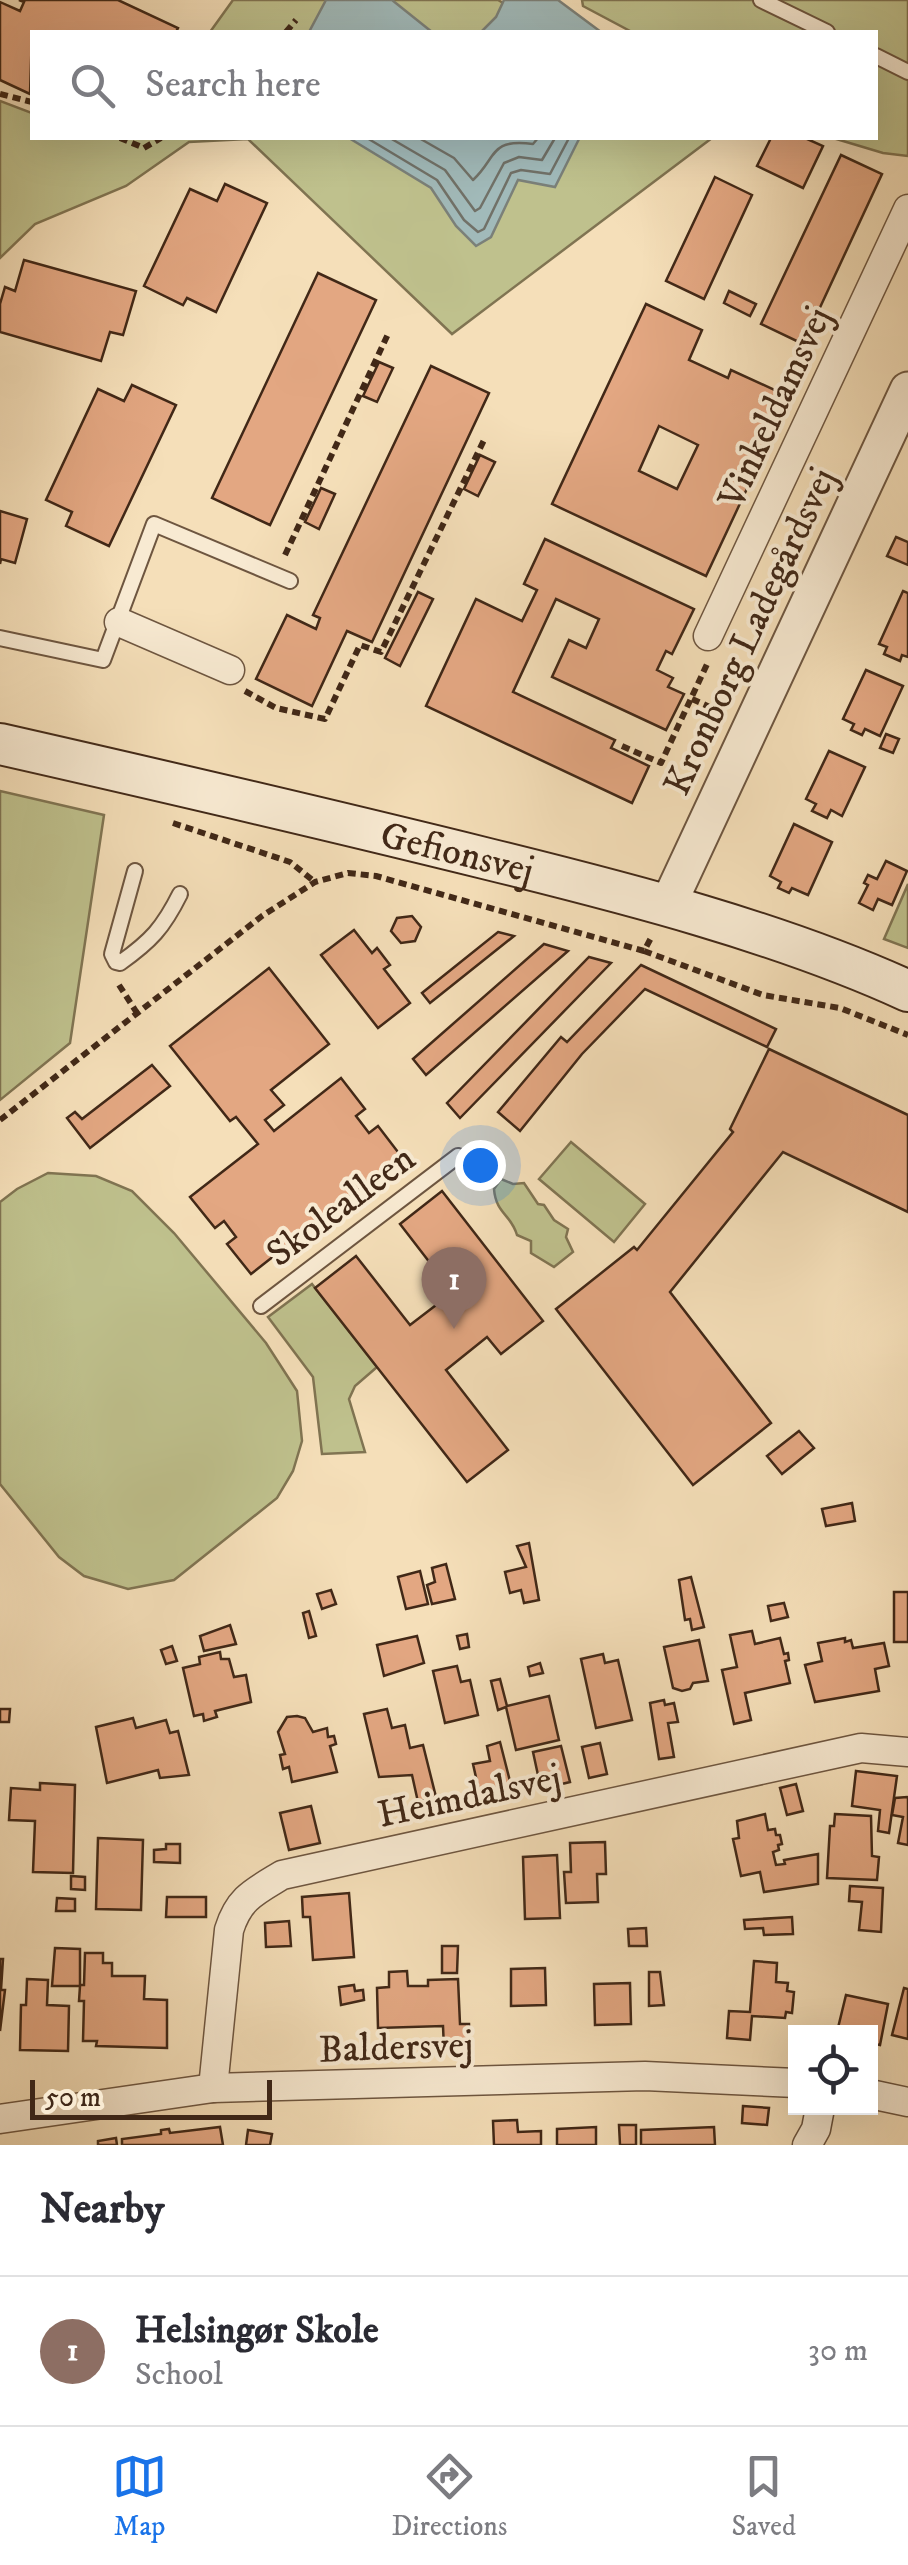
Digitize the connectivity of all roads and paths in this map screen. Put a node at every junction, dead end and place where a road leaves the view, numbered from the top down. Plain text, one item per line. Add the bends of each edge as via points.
1 (761, 0) edge
2 (296, 20) dead end
3 (288, 30) edge
4 (823, 30) edge
5 (878, 57) edge
6 (908, 72) edge
7 (0, 94) edge
8 (30, 102) edge
9 (125, 140) edge
10 (158, 140) edge
11 (908, 209) edge
12 (388, 334) dead end
13 (908, 390) edge
14 (485, 438) dead end
15 (898, 439) edge
16 (283, 578) joint
17 (119, 622) junction
18 (708, 636) joint
19 (0, 638) edge
20 (230, 670) joint
21 (692, 699) junction
22 (714, 709) dead end
23 (0, 744) edge
24 (622, 746) dead end
25 (135, 870) dead end
26 (180, 894) dead end
27 (667, 908) junction
28 (644, 951) junction
29 (908, 991) edge
30 (908, 1035) edge
31 (0, 1120) edge
32 (458, 1156) dead end
33 (261, 1306) dead end
34 (908, 1752) edge
35 (788, 2083) edge
36 (212, 2088) junction
37 (878, 2096) edge
38 (908, 2102) edge
39 (819, 2115) edge
40 (0, 2119) edge
41 (807, 2145) edge

1 - 4 lane
2 - 3 path
5 - 6 lane
7 - 8 path
9 - 10 path via 144,148
11 - 18 street, Vinkeldamsvej
12 - 16 path
13 - 15 street, Kronborg Ladegårdsvej
14 - 20 path via 381,652 360,645 325,719 276,708 238,687
15 - 27 street, Kronborg Ladegårdsvej
16 - 17 lane via 154,524
17 - 19 lane via 102,660
17 - 20 street
18 - 21 path via 708,666
21 - 22 path
21 - 24 path via 661,763
23 - 27 main road, Gefionsvej
25 - 26 lane via 112,954 116,962 153,938
27 - 28 path
27 - 29 main road, Gefionsvej
28 - 30 path via 763,994 840,1008
28 - 31 path via 348,873 315,882 262,916
32 - 33 lane, Skolealleen
34 - 36 street, Heimdalsvej via 861,1748 282,1875 235,1908
35 - 36 street, Baldersvej via 645,2076
36 - 40 street, Baldersvej
37 - 38 street
39 - 41 street

